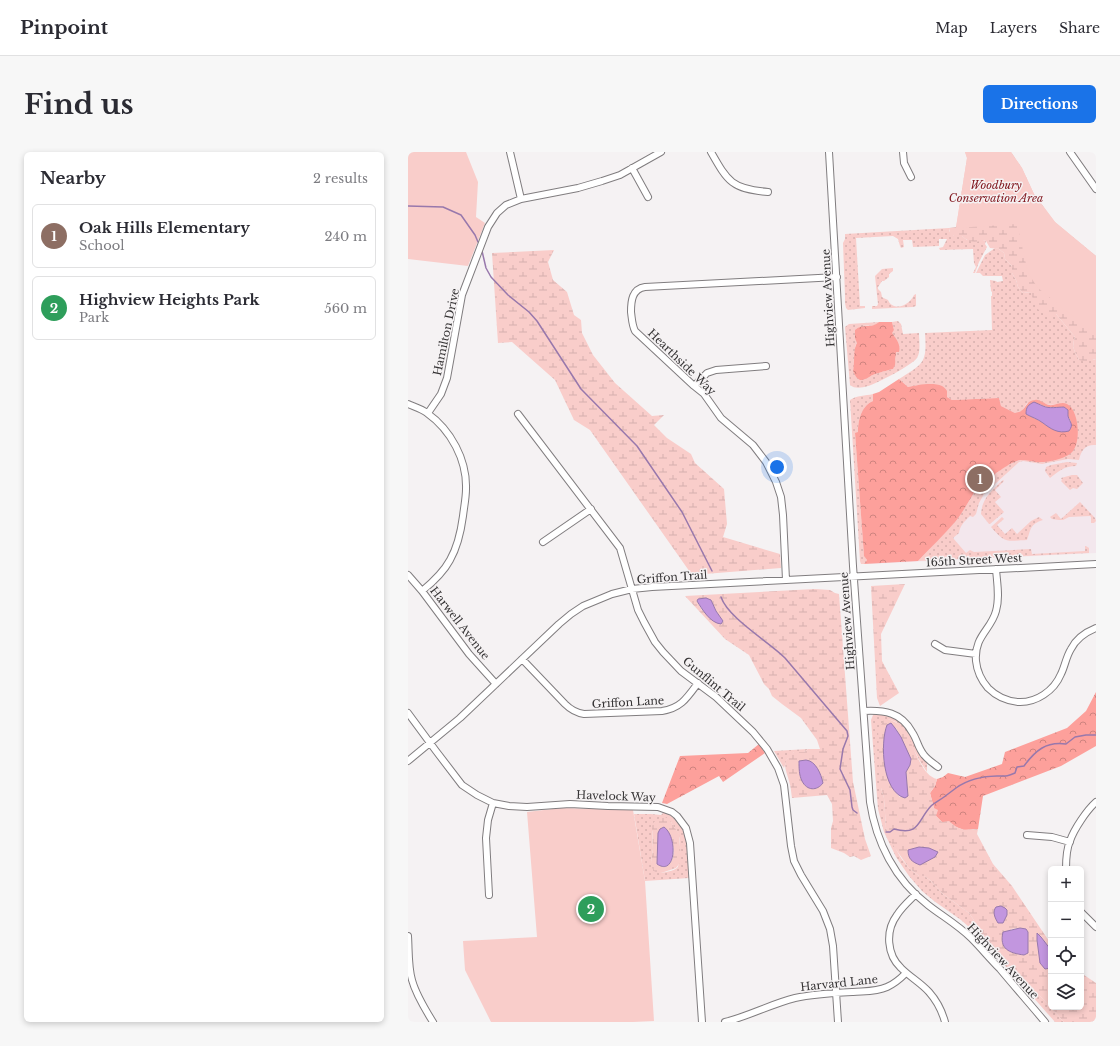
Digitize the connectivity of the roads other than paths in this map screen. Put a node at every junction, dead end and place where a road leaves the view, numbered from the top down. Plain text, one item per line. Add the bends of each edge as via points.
1 (510, 152) edge
2 (661, 152) edge
3 (711, 152) edge
4 (829, 152) edge
5 (903, 152) edge
6 (1070, 152) edge
7 (632, 168) junction
8 (911, 177) dead end
9 (1096, 189) edge
10 (768, 192) dead end
11 (648, 197) dead end
12 (521, 199) junction
13 (836, 277) junction
14 (766, 366) dead end
15 (694, 386) junction
16 (408, 404) edge
17 (428, 413) junction
18 (518, 414) dead end
19 (591, 509) junction
20 (543, 542) dead end
21 (1096, 564) edge
22 (996, 569) junction
23 (408, 575) edge
24 (854, 577) junction
25 (786, 580) junction
26 (632, 589) junction
27 (422, 591) junction
28 (1096, 628) edge
29 (935, 644) dead end
30 (976, 654) junction
31 (522, 659) junction
32 (698, 683) junction
33 (496, 684) junction
34 (864, 711) junction
35 (408, 713) edge
36 (430, 743) junction
37 (408, 761) edge
38 (938, 767) dead end
39 (1096, 802) edge
40 (493, 803) junction
41 (1027, 835) dead end
42 (1070, 842) junction
43 (1066, 866) edge
44 (916, 894) junction
45 (489, 895) dead end
46 (1084, 915) edge
47 (1096, 927) edge
48 (408, 936) edge
49 (906, 973) junction
50 (836, 993) junction
51 (433, 1022) edge
52 (702, 1022) edge
53 (725, 1022) edge
54 (838, 1022) edge
55 (945, 1022) edge
56 (1046, 1022) edge

1 - 12 street
2 - 7 street, Hamilton Drive
3 - 10 street via 724,175 732,182 745,189
4 - 13 street, Highview Avenue
5 - 8 street via 904,163
6 - 9 street
7 - 11 street
7 - 12 street, Hamilton Drive via 591,185
12 - 17 street, Hamilton Drive via 502,208 490,223 462,295 447,378 441,394
13 - 15 street, Hearthside Way via 645,287 637,290 631,303 633,328
13 - 24 street, Highview Avenue
14 - 15 street via 716,370 707,373
15 - 25 street, Hearthside Way via 704,394 721,418 753,445 772,471 783,515
16 - 17 street
17 - 27 street via 454,443 464,466 466,489 461,530 452,558 444,570
18 - 19 street, Gunflint Trail
19 - 20 street
19 - 26 street, Gunflint Trail via 620,548
21 - 22 street, 165th Street West
22 - 24 street, 165th Street West
22 - 30 street via 996,613 979,641
23 - 27 street, Harwell Avenue
24 - 25 street, Griffon Trail
24 - 34 street, Highview Avenue
25 - 26 street, Griffon Trail
26 - 31 street, Griffon Trail via 583,606 559,624
26 - 32 street, Gunflint Trail via 644,622 655,642 681,671
27 - 33 street, Harwell Avenue via 469,654
28 - 30 street via 1079,638 1071,648 1062,674 1055,685 1043,695 1028,701 1004,699 991,691 979,674
29 - 30 street via 946,650
31 - 32 street, Griffon Lane via 565,704 577,713 584,714 670,710 683,703
31 - 33 street, Griffon Trail
32 - 50 street, Gunflint Trail via 753,732 767,749 780,773 784,785 794,861 823,910 830,930
33 - 36 street, Griffon Trail
34 - 38 street via 880,710 899,717 909,727 924,755
34 - 44 street, Highview Avenue via 870,802 877,831 891,864
35 - 36 street, Havelock Way
36 - 37 street, Griffon Trail
36 - 40 street, Havelock Way via 462,785
39 - 42 street via 1089,809
40 - 45 street via 486,838
40 - 52 street, Havelock Way via 526,807 570,804 658,807 677,816 686,828 690,843
41 - 42 street via 1052,837
42 - 43 street
44 - 49 street via 896,916 890,933 892,956
44 - 56 street, Highview Avenue via 973,939
46 - 47 street
48 - 51 street via 412,980
49 - 50 street, Harvard Lane via 897,981 878,990
49 - 55 street via 930,993
50 - 53 street, Harvard Lane via 794,999
50 - 54 street, Gunflint Trail

